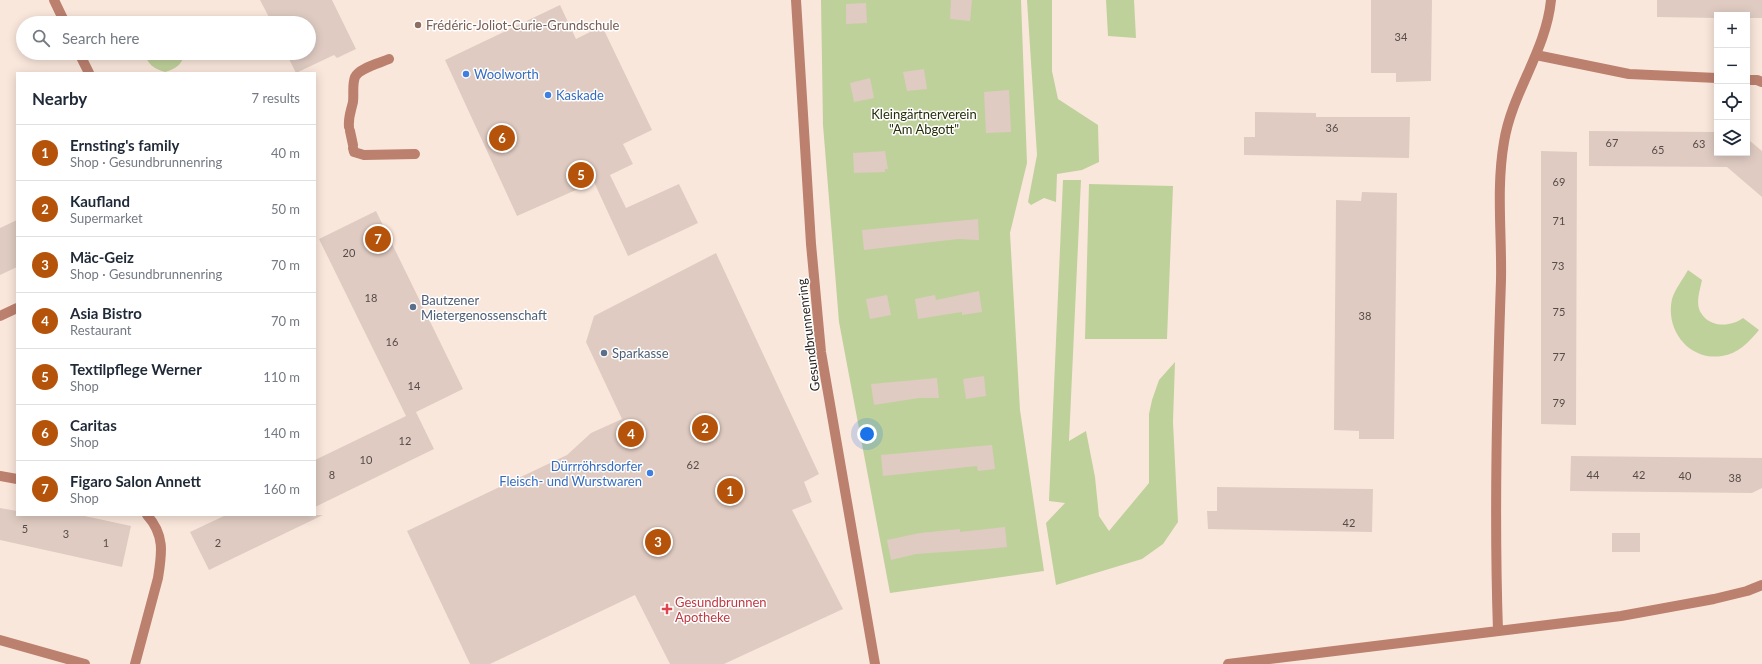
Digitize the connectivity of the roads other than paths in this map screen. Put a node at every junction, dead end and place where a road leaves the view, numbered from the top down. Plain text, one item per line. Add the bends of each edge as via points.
1 (54, 0) edge
2 (796, 0) edge
3 (1551, 0) edge
4 (62, 16) edge
5 (1536, 55) junction
6 (388, 59) dead end
7 (83, 60) edge
8 (89, 72) edge
9 (1714, 78) edge
10 (1750, 80) edge
11 (1762, 82) edge
12 (415, 154) dead end
13 (16, 308) edge
14 (0, 316) edge
15 (0, 476) edge
16 (16, 479) edge
17 (148, 516) edge
18 (1762, 585) edge
19 (1498, 631) junction
20 (0, 640) edge
21 (1299, 660) edge
22 (85, 664) edge
23 (135, 664) edge
24 (874, 664) edge
25 (1228, 664) edge

1 - 4 street
2 - 24 street, Gesundbrunnenring via 811,244 821,352
3 - 5 street via 1549,20
5 - 9 street via 1628,74
5 - 19 street via 1515,100 1504,142 1500,179 1502,242 1496,439
6 - 12 street via 355,76 353,102 348,119 354,152 364,155
7 - 8 street
10 - 11 street
13 - 14 street
15 - 16 street
17 - 23 street via 160,535 160,564
18 - 19 street via 1714,599 1621,616
19 - 21 street
20 - 22 street
21 - 25 street

